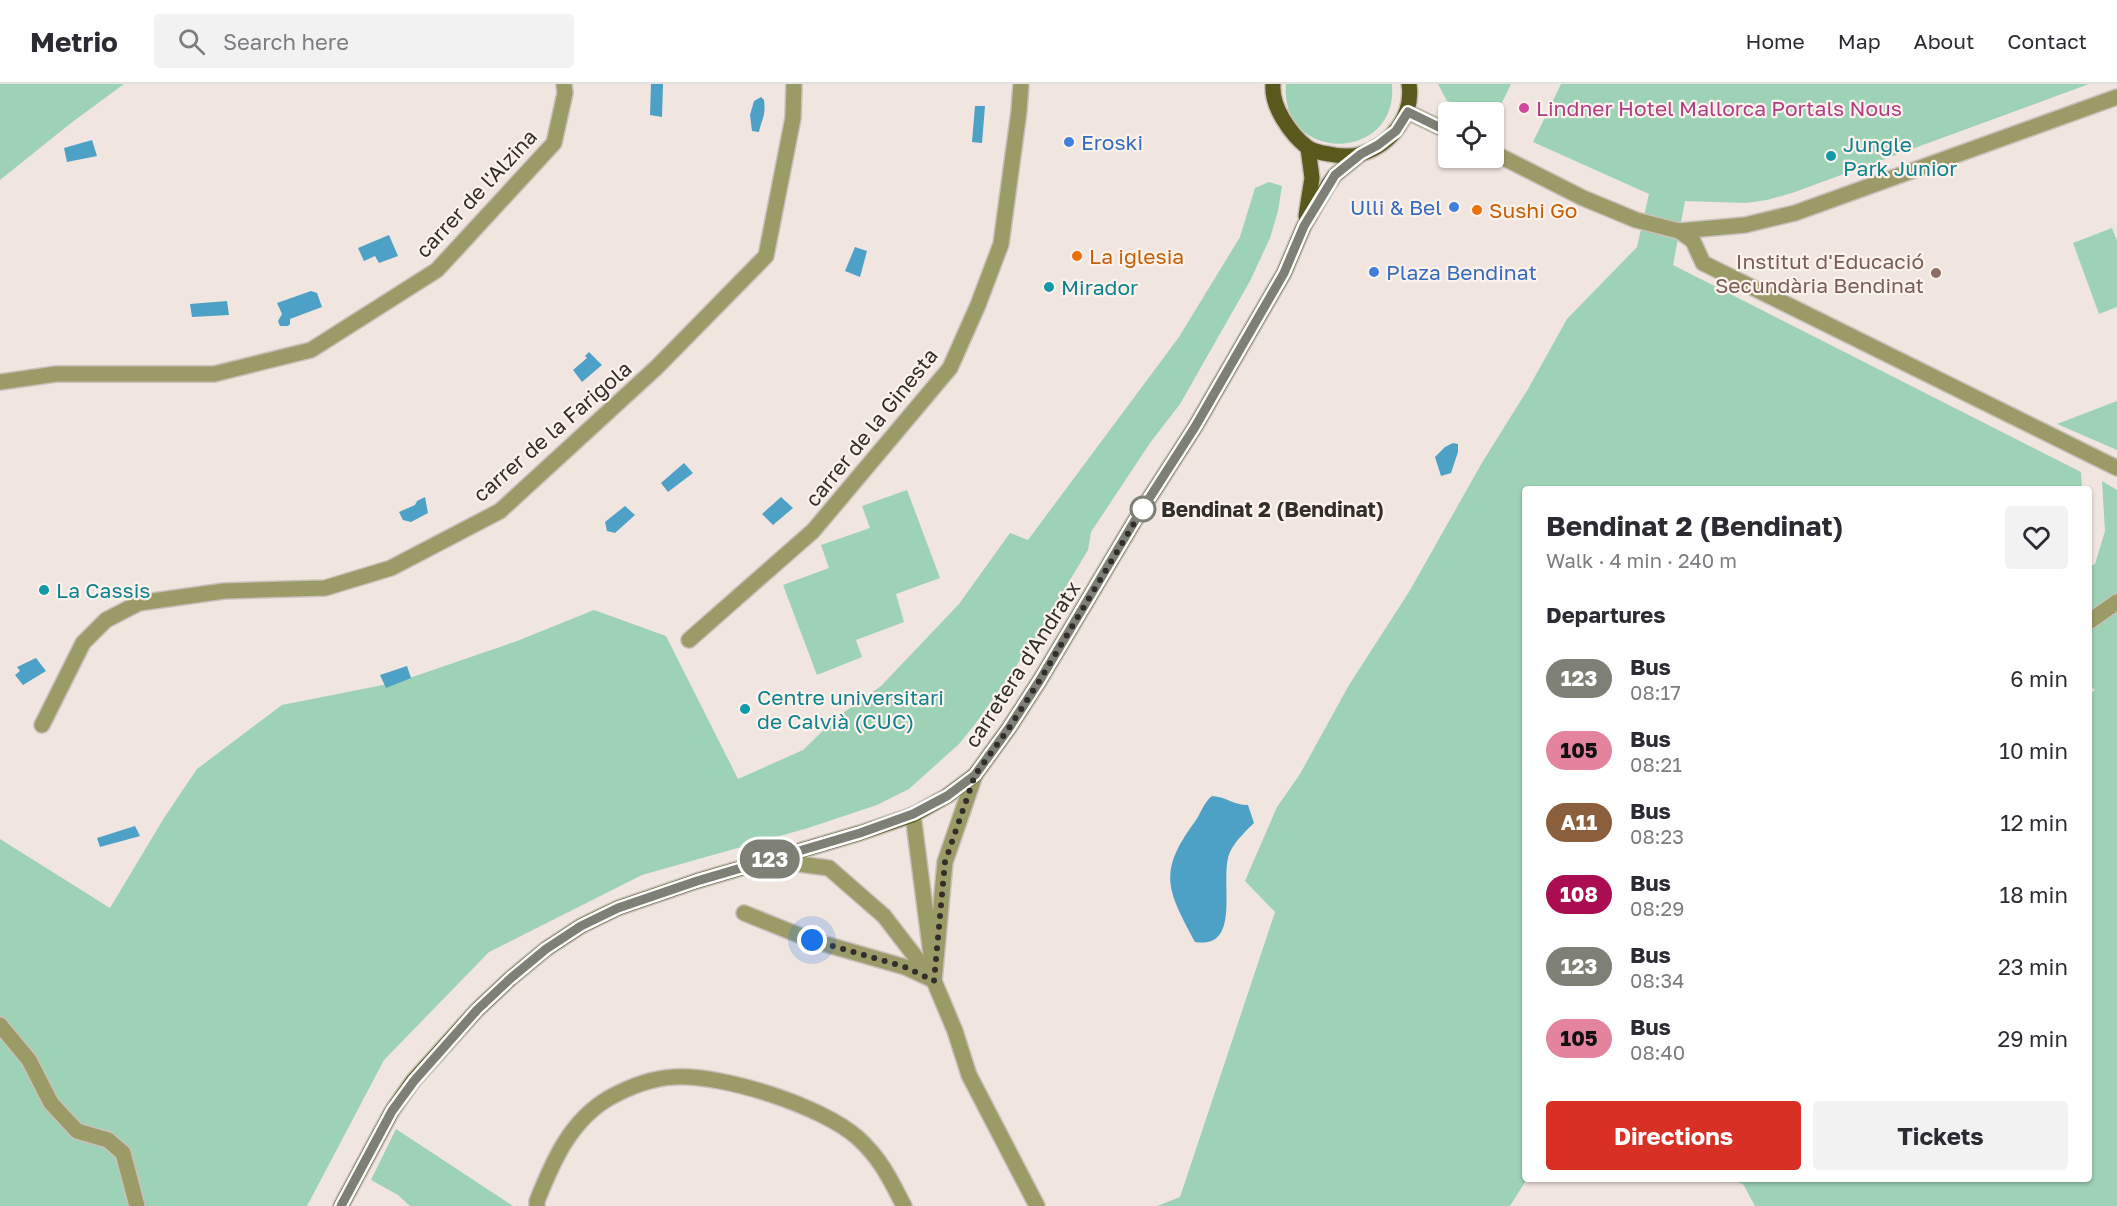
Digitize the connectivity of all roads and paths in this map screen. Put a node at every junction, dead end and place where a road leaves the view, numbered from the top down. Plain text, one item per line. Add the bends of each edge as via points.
1 (564, 84) edge
2 (794, 84) edge
3 (1020, 84) edge
4 (1409, 84) edge
5 (1271, 85) edge
6 (2117, 97) edge
7 (1408, 112) junction
8 (1438, 127) edge
9 (1308, 148) junction
10 (1361, 154) junction
11 (1504, 158) edge
12 (1304, 226) junction
13 (1679, 231) junction
14 (0, 382) edge
15 (2117, 468) edge
16 (2117, 602) edge
17 (2092, 620) edge
18 (689, 639) dead end
19 (42, 725) dead end
20 (975, 775) junction
21 (913, 814) junction
22 (768, 860) junction
23 (744, 913) dead end
24 (934, 981) junction
25 (0, 1025) edge
26 (137, 1206) edge
27 (341, 1206) edge
28 (537, 1206) edge
29 (904, 1206) edge
30 (1037, 1206) edge

1 - 14 street, carrer de l'Alzina via 554,143 437,270 310,350 214,374 56,374
2 - 19 street, carrer de la Farigola via 794,118 766,256 657,367 500,511 391,568 325,588 224,591 139,603 106,620 83,643
3 - 18 street, carrer de la Ginesta via 1001,244 950,368 813,531
4 - 7 main road
5 - 9 main road via 1288,128
6 - 13 street via 1795,213 1745,225
7 - 8 street
7 - 10 main road, carretera d'Andratx via 1396,131
9 - 10 main road via 1338,156
9 - 12 main road, carretera d'Andratx via 1312,178
10 - 12 main road, carretera d'Andratx via 1335,175
11 - 13 street via 1583,198 1636,220
12 - 20 main road, carretera d'Andratx via 1284,273 1195,427 1028,699
13 - 15 street via 1693,241 1703,263
16 - 17 street
20 - 21 main road, carretera d'Andratx
20 - 24 street via 945,862
21 - 22 main road, carretera d'Andratx
21 - 24 street
22 - 24 street via 829,868 884,915
22 - 27 main road, carretera d'Andratx via 618,908 546,949 477,1010 414,1081 392,1111
23 - 24 street via 812,940 905,967
24 - 30 street via 969,1075
25 - 26 street via 28,1060 51,1103 77,1131 108,1140 123,1153
28 - 29 street via 554,1158 580,1122 608,1099 638,1084 674,1077 712,1079 755,1088 823,1115 857,1137 882,1163

